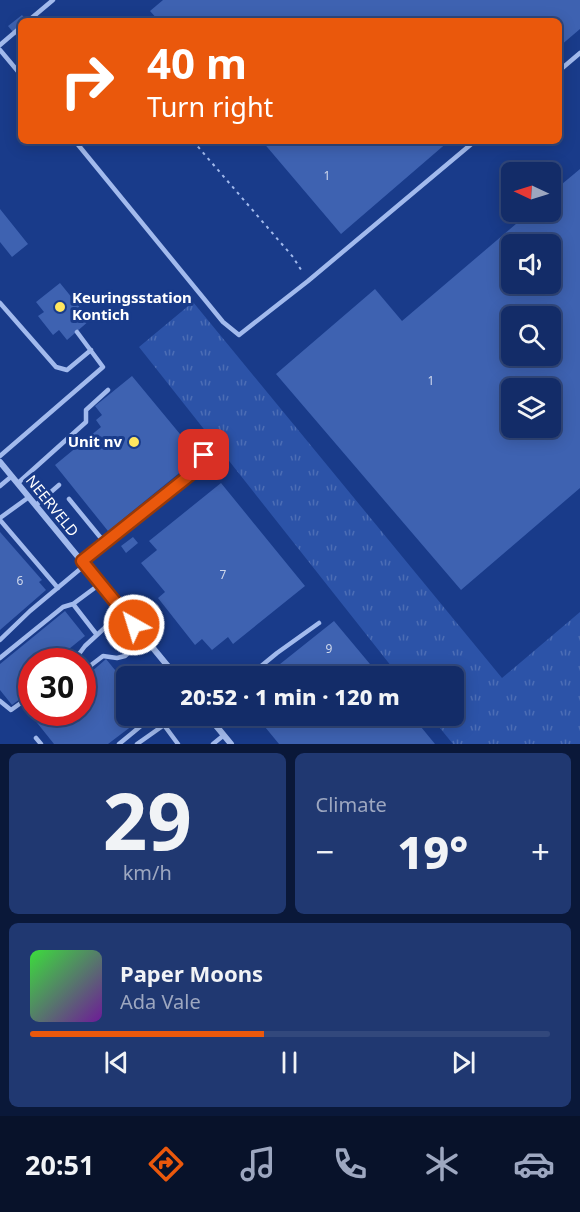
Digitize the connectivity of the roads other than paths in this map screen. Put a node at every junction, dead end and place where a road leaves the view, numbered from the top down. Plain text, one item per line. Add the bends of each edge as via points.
1 (53, 0) edge
2 (32, 18) edge
3 (18, 30) edge
4 (0, 48) edge
5 (580, 53) edge
6 (562, 68) edge
7 (18, 71) edge
8 (77, 144) edge
9 (471, 144) edge
10 (0, 303) edge
11 (77, 332) dead end
12 (91, 350) junction
13 (108, 390) dead end
14 (192, 440) dead end
15 (0, 456) edge
16 (0, 462) edge
17 (12, 476) junction
18 (18, 483) junction
19 (59, 485) dead end
20 (0, 486) edge
21 (29, 497) junction
22 (69, 499) dead end
23 (36, 505) junction
24 (0, 519) edge
25 (105, 543) junction
26 (83, 563) junction
27 (100, 584) junction
28 (58, 588) junction
29 (73, 604) junction
30 (123, 611) junction
31 (319, 623) dead end
32 (97, 635) junction
33 (145, 638) junction
34 (0, 640) edge
35 (84, 648) edge
36 (0, 658) edge
37 (96, 662) edge
38 (168, 666) edge
39 (261, 666) edge
40 (0, 701) edge
41 (18, 705) edge
42 (141, 726) edge
43 (163, 726) edge
44 (165, 726) edge
45 (216, 726) edge
46 (224, 735) junction
47 (36, 738) dead end
48 (41, 744) edge
49 (119, 744) edge
50 (137, 744) edge
51 (178, 744) edge
52 (213, 744) edge
53 (231, 744) edge

1 - 2 lane
3 - 4 lane
4 - 7 lane
5 - 6 lane
8 - 9 lane via 223,322 239,335
10 - 12 lane via 56,367 67,370
11 - 12 lane
12 - 15 lane via 104,368
13 - 18 lane via 86,410 86,422
14 - 25 lane via 204,461
16 - 17 street, NEERVELD
17 - 18 street, NEERVELD
17 - 20 lane
18 - 21 street, NEERVELD
19 - 23 lane
21 - 23 street, NEERVELD
21 - 24 lane
22 - 25 lane
23 - 26 street, NEERVELD
24 - 28 lane
25 - 26 lane
26 - 27 street, NEERVELD
26 - 28 lane
27 - 29 lane
27 - 30 street, NEERVELD
28 - 34 lane
29 - 32 lane
29 - 36 lane via 63,607
30 - 32 lane
30 - 33 street, NEERVELD
31 - 39 lane
32 - 35 lane
33 - 37 lane via 125,656 104,656
33 - 38 street, NEERVELD
40 - 41 lane via 11,710
42 - 49 lane
43 - 50 lane
44 - 51 lane
45 - 46 street
46 - 52 lane
46 - 53 street
47 - 48 lane

